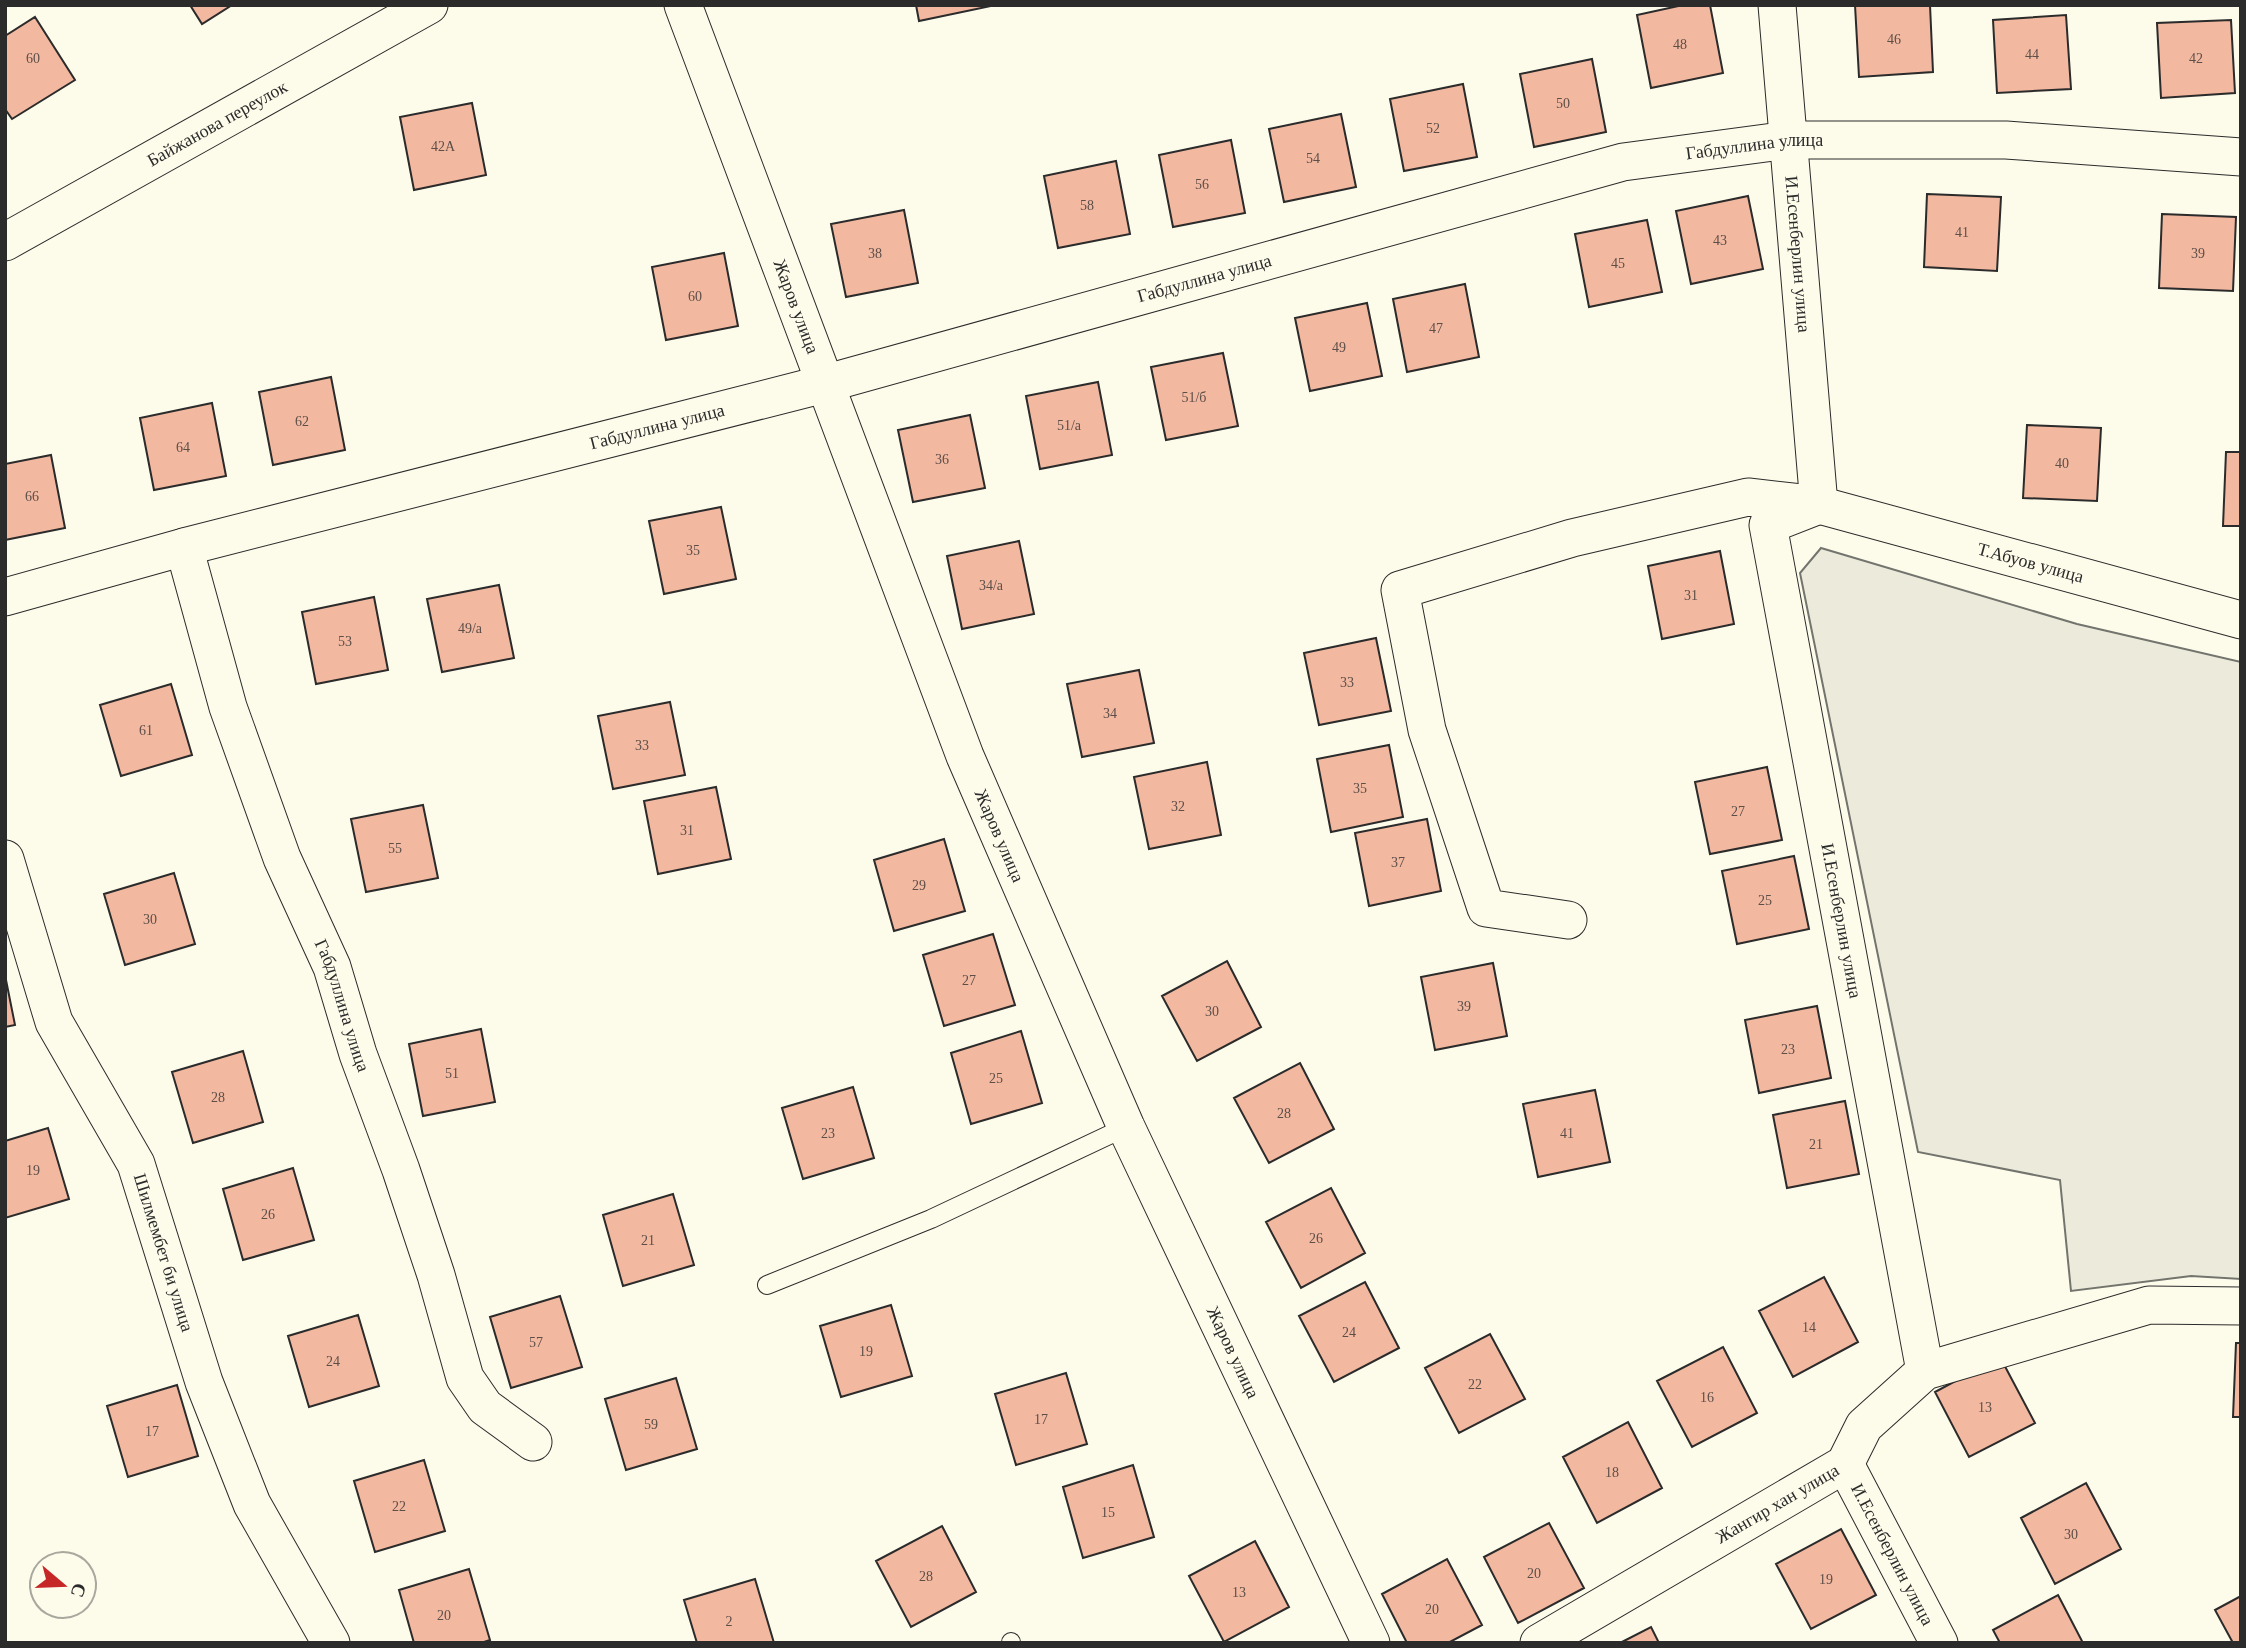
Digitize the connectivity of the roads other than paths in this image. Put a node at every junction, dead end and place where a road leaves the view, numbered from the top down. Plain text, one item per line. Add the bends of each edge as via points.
1 (429, 5) edge
2 (683, 5) edge
3 (1777, 5) edge
4 (1788, 140) junction
5 (2241, 157) edge
6 (5, 242) edge
7 (824, 384) junction
8 (1819, 505) junction
9 (184, 547) junction
10 (5, 597) edge
11 (2241, 620) edge
12 (5, 859) edge
13 (1568, 920) dead end
14 (1126, 1127) junction
15 (768, 1285) dead end
16 (2241, 1306) edge
17 (1926, 1371) junction
18 (533, 1442) dead end
19 (1845, 1464) junction
20 (331, 1643) edge
21 (1371, 1643) edge
22 (1539, 1643) edge
23 (1939, 1643) edge

1 - 6 street, Байжанова переулок
2 - 7 street, Жаров улица
3 - 4 street, И.Есенберлин улица
4 - 5 street, Габдуллина улица via 2006,140
4 - 7 street, Габдуллина улица via 1623,162
4 - 8 street, И.Есенберлин улица
7 - 9 street, Габдуллина улица
7 - 14 street, Жаров улица via 965,756
8 - 11 street, Т.Абуов улица
8 - 13 street via 1748,497 1572,538 1400,590 1427,730 1486,908
8 - 17 street, И.Есенберлин улица via 1768,525
9 - 10 street, Габдуллина улица
9 - 18 street, Габдуллина улица via 228,707 282,858 332,967 436,1275 465,1378 485,1407
12 - 20 street, Шилмембет би улица via 54,1022 136,1164 204,1382 253,1504
14 - 15 lane via 931,1219
14 - 21 street, Жаров улица
16 - 17 street, Жангир хан улица via 2148,1305
17 - 19 street, Жангир хан улица via 1864,1426
19 - 22 street, Жангир хан улица
19 - 23 street, И.Есенберлин улица

